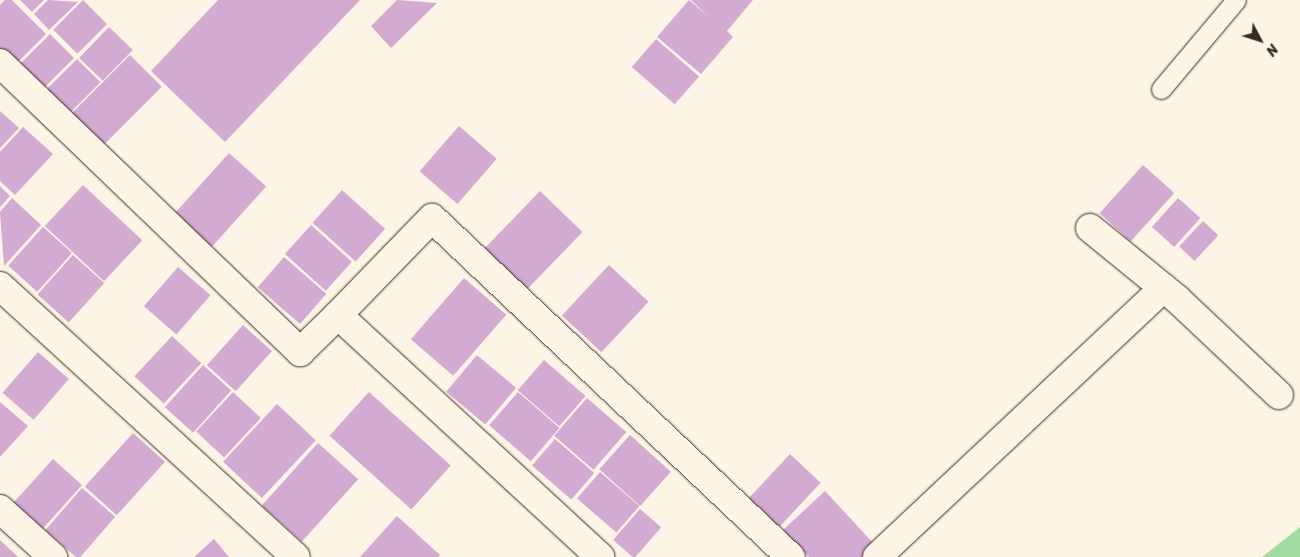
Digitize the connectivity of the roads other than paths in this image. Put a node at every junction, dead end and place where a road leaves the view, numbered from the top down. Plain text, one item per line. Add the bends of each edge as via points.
1 (1236, 0) edge
2 (0, 63) edge
3 (1160, 89) dead end
4 (1090, 228) dead end
5 (0, 286) edge
6 (1163, 288) junction
7 (338, 315) junction
8 (1280, 395) dead end
9 (0, 509) edge
10 (53, 557) edge
11 (296, 557) edge
12 (600, 557) edge
13 (791, 557) edge
14 (877, 557) edge

1 - 3 lane
2 - 7 street via 300,352
4 - 6 street
5 - 11 street
6 - 8 street
6 - 14 street
7 - 12 street
7 - 13 street via 432,218
9 - 10 street

